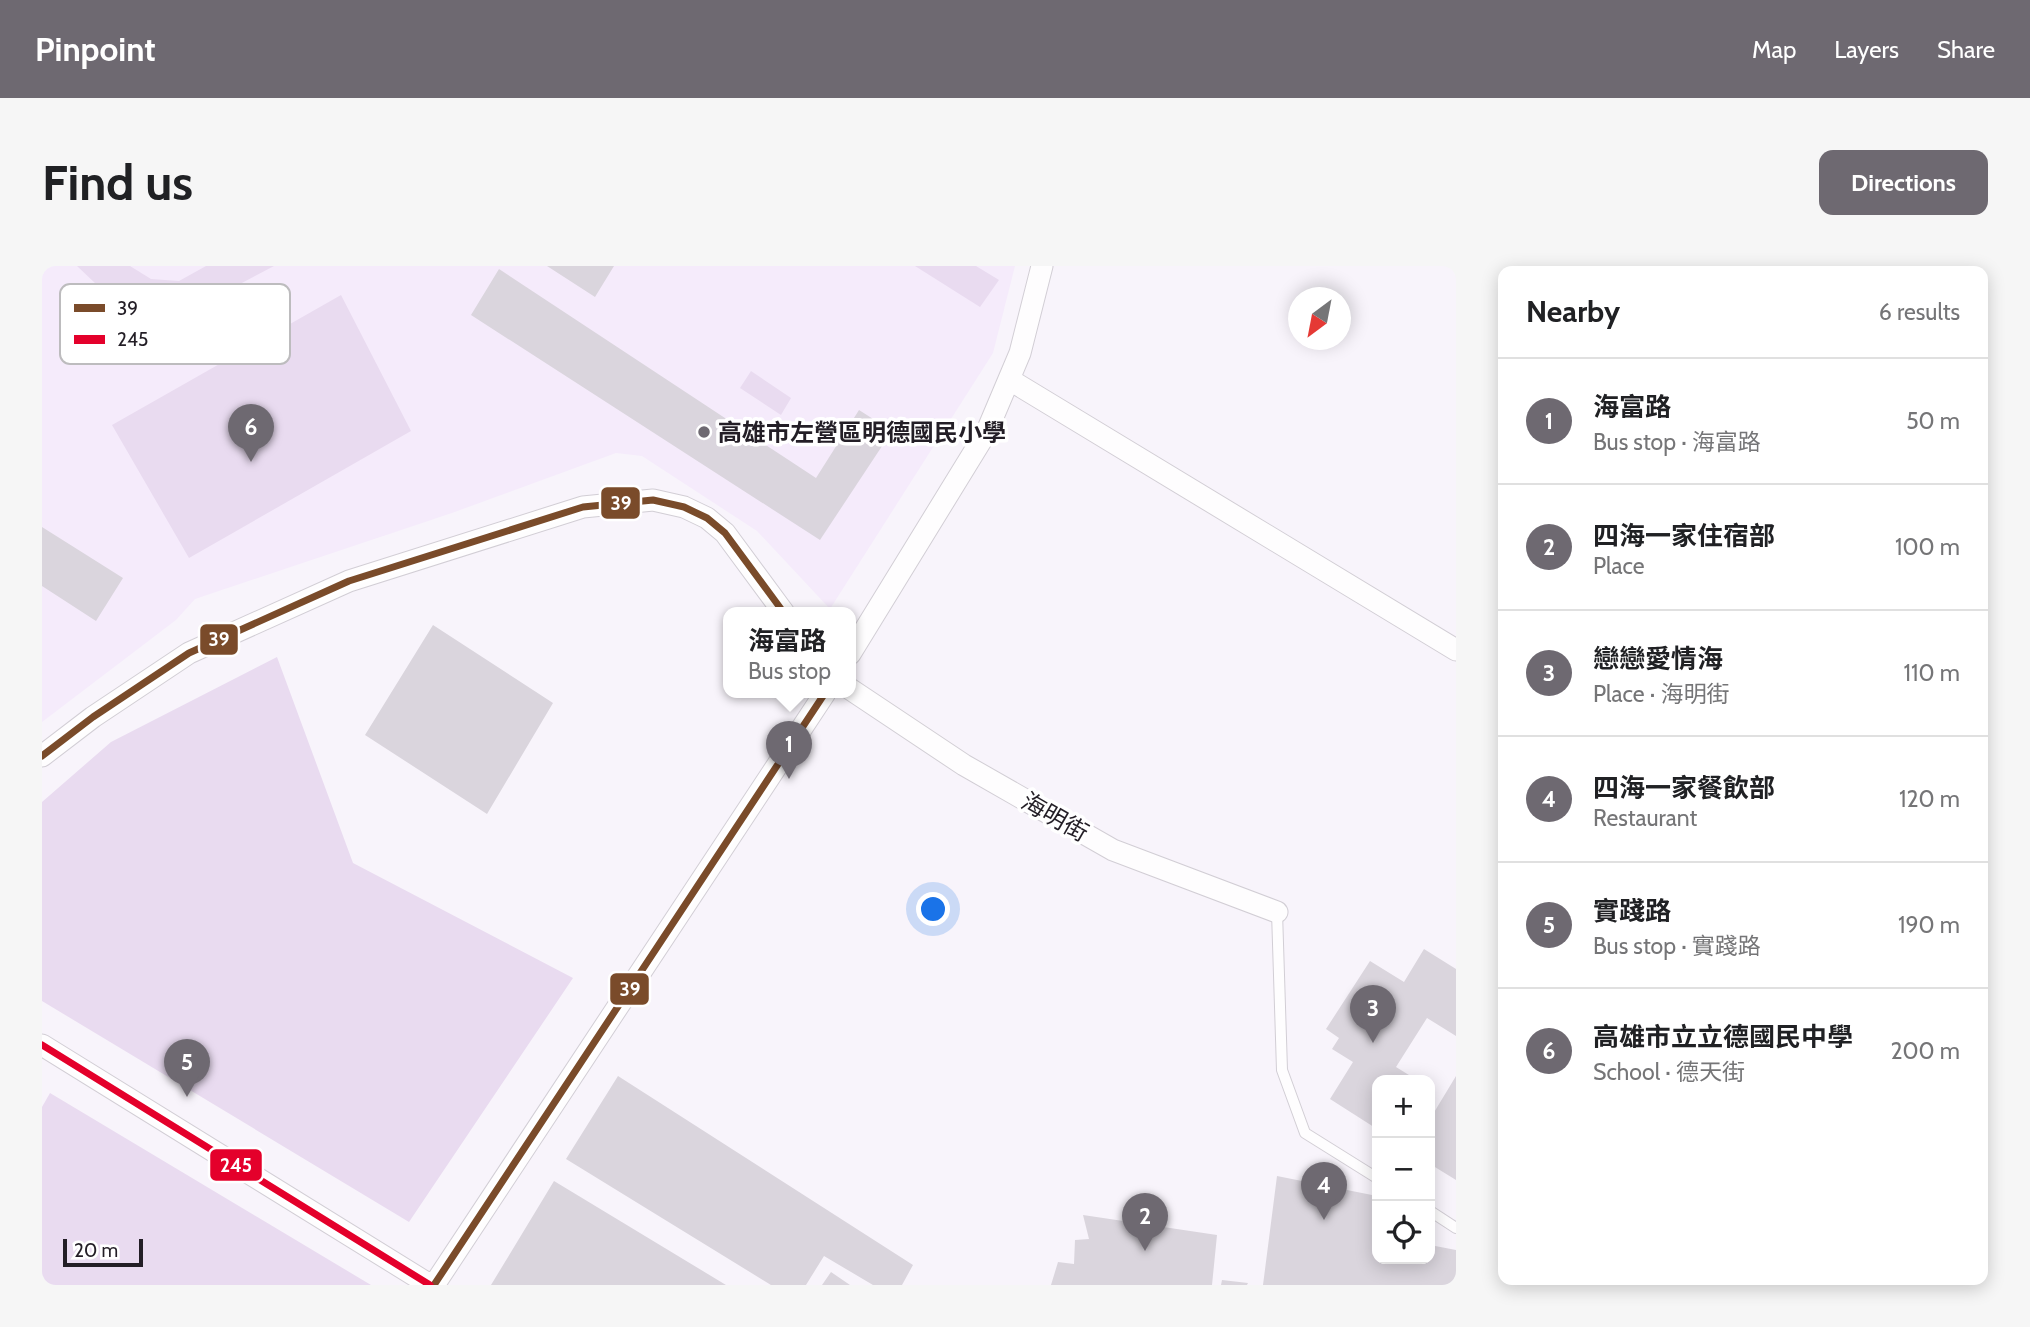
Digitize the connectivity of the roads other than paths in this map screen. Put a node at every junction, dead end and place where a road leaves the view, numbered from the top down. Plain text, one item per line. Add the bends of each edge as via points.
1 (1042, 266) edge
2 (1010, 380) junction
3 (780, 607) edge
4 (856, 644) edge
5 (1456, 650) edge
6 (856, 693) edge
7 (822, 698) edge
8 (42, 755) edge
9 (1278, 912) joint
10 (42, 1045) edge
11 (1372, 1175) edge
12 (1435, 1214) edge
13 (1456, 1228) edge
14 (432, 1285) edge

1 - 2 street
2 - 4 street via 987,431
2 - 5 street
3 - 8 street via 725,533 707,518 653,500 583,507 349,581 189,653
6 - 9 street, 海明街 via 964,765 1113,850
7 - 14 street
9 - 11 lane via 1282,1070 1305,1133
10 - 14 street
12 - 13 lane

